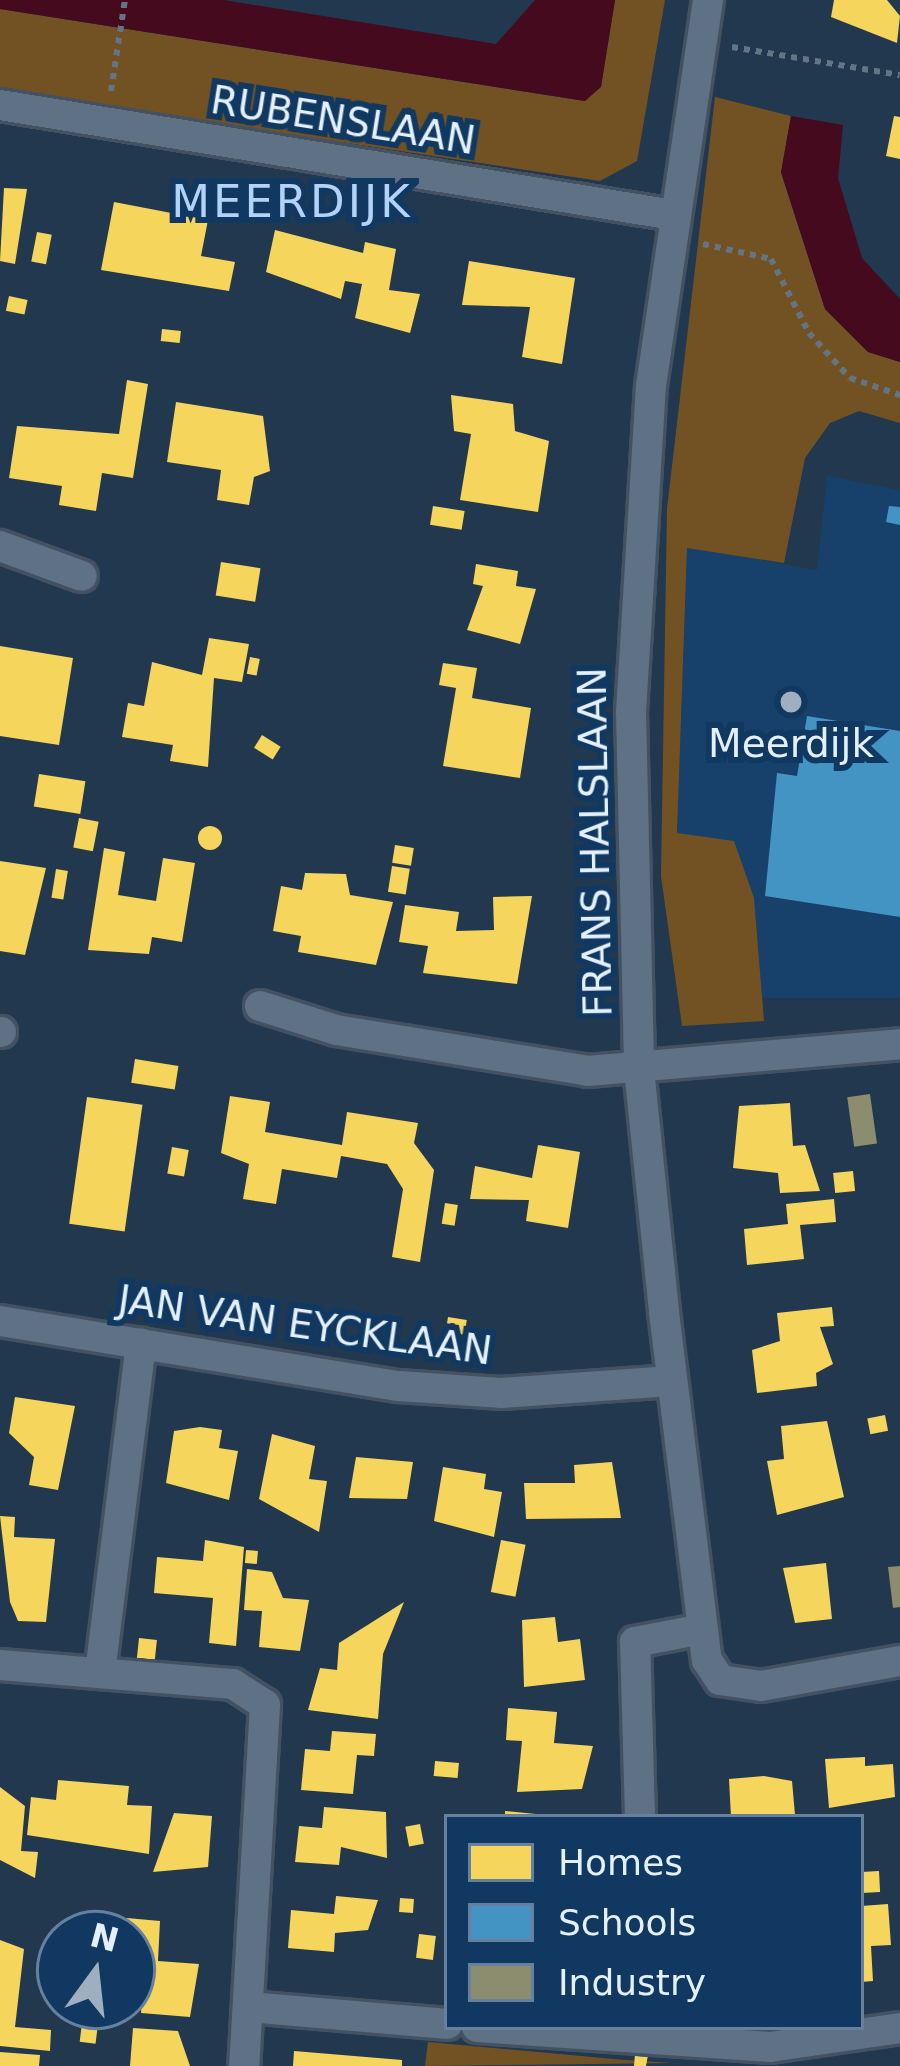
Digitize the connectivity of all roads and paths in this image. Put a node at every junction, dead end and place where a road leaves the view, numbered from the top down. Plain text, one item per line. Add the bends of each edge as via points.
1 (125, 0) edge
2 (707, 0) edge
3 (700, 42) junction
4 (900, 75) edge
5 (0, 105) edge
6 (107, 122) junction
7 (672, 226) junction
8 (900, 394) edge
9 (0, 546) edge
10 (82, 575) dead end
11 (260, 1006) dead end
12 (900, 1044) edge
13 (639, 1069) junction
14 (0, 1321) edge
15 (141, 1344) junction
16 (672, 1381) junction
17 (703, 1629) junction
18 (900, 1661) edge
19 (0, 1665) edge
20 (100, 1673) junction
21 (640, 1814) edge
22 (249, 2007) junction
23 (444, 2024) edge
24 (900, 2028) edge
25 (564, 2030) edge
26 (622, 2032) edge
27 (244, 2066) edge

1 - 6 path
2 - 3 street, FRANS HALSLAAN
3 - 4 path
3 - 7 street, FRANS HALSLAAN
5 - 6 street, RUBENSLAAN
6 - 7 street, RUBENSLAAN
7 - 8 path via 771,259 809,333 850,378
7 - 13 street, FRANS HALSLAAN via 631,711
9 - 10 street
11 - 13 street via 336,1030
12 - 13 street
13 - 16 street, FRANS HALSLAAN
14 - 15 street, JAN VAN EYCKLAAN
15 - 16 street, JAN VAN EYCKLAAN via 419,1387
15 - 20 street
16 - 17 street, FRANS HALSLAAN
17 - 18 street, FRANS HALSLAAN via 720,1680 761,1686
17 - 21 street via 634,1642
19 - 20 street
20 - 22 street via 233,1684 265,1705
22 - 23 street
22 - 27 street
24 - 26 street via 770,2047
25 - 26 street

